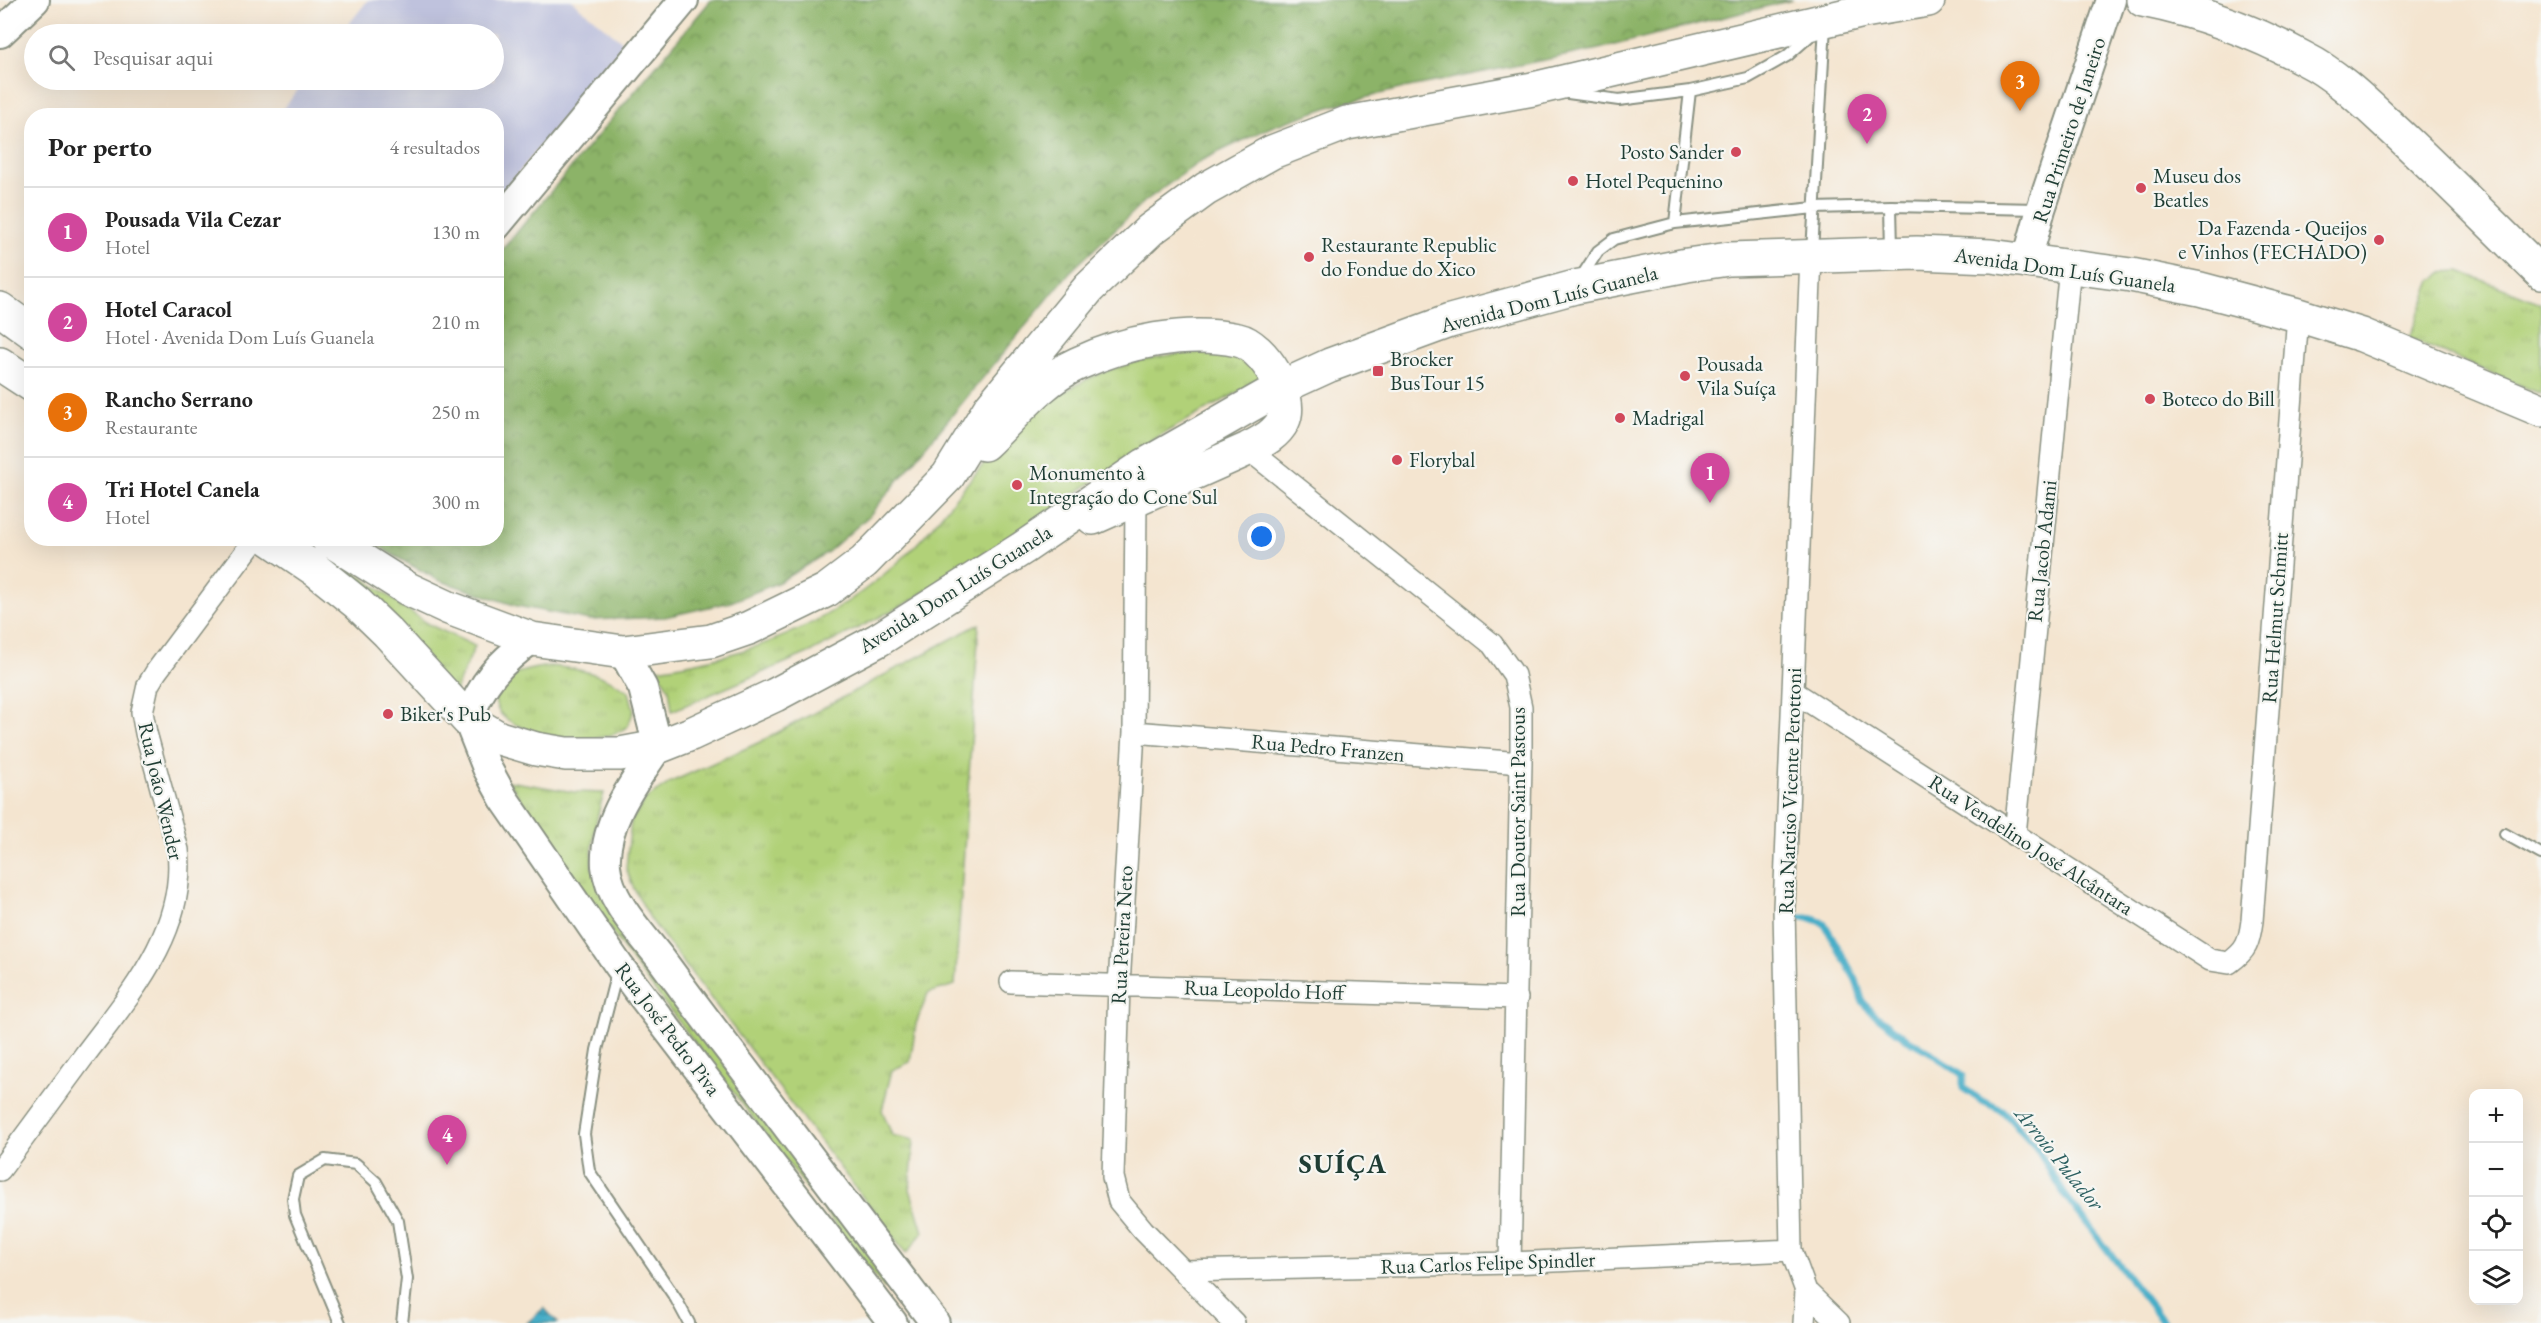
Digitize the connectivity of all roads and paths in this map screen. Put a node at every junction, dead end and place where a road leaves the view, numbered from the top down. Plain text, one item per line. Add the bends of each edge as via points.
1 (35, 0) edge
2 (684, 0) edge
3 (1928, 0) edge
4 (2111, 0) edge
5 (2143, 0) edge
6 (1826, 21) junction
7 (0, 33) edge
8 (1533, 89) junction
9 (1690, 91) junction
10 (1891, 206) junction
11 (1814, 208) junction
12 (2041, 209) junction
13 (504, 216) edge
14 (1675, 223) junction
15 (1892, 253) junction
16 (1811, 257) junction
17 (2027, 260) junction
18 (2070, 266) junction
19 (2541, 273) edge
20 (1575, 287) junction
21 (0, 309) edge
22 (2298, 315) junction
23 (24, 326) edge
24 (0, 330) edge
25 (24, 342) edge
26 (0, 364) edge
27 (24, 380) edge
28 (1282, 387) junction
29 (2541, 410) edge
30 (1248, 449) junction
31 (948, 476) junction
32 (1136, 500) junction
33 (1027, 545) junction
34 (250, 546) edge
35 (281, 546) edge
36 (340, 546) edge
37 (532, 639) junction
38 (623, 652) junction
39 (1794, 692) junction
40 (468, 720) junction
41 (1134, 732) junction
42 (658, 747) junction
43 (1521, 763) junction
44 (2505, 834) dead end
45 (2015, 835) junction
46 (2541, 854) edge
47 (2252, 921) joint
48 (619, 966) junction
49 (1011, 982) dead end
50 (1119, 986) junction
51 (1517, 998) junction
52 (0, 1170) edge
53 (1791, 1250) junction
54 (1510, 1263) junction
55 (1185, 1271) junction
56 (1806, 1291) junction
57 (340, 1323) edge
58 (402, 1323) edge
59 (689, 1323) edge
60 (893, 1323) edge
61 (935, 1323) edge
62 (1234, 1323) edge
63 (1804, 1323) edge
64 (1839, 1323) edge

1 - 7 street
2 - 13 street
3 - 6 main road
4 - 12 street, Rua Primeiro de Janeiro
5 - 19 main road via 2219,22 2307,59 2358,97
6 - 8 main road
6 - 9 lane via 1787,56 1748,78
6 - 11 lane
8 - 9 lane via 1619,100
8 - 31 main road via 1347,123 1272,153 1206,189 1150,230 1089,288 990,408
9 - 14 lane
10 - 11 lane
10 - 12 lane
10 - 15 lane
11 - 14 lane
11 - 16 lane
12 - 17 street, Rua Primeiro de Janeiro
14 - 20 lane via 1614,239 1598,251
15 - 16 main road, Avenida Dom Luís Guanela
15 - 17 main road, Avenida Dom Luís Guanela
16 - 20 main road, Avenida Dom Luís Guanela via 1729,259
16 - 39 street, Rua Narciso Vicente Perottoni
17 - 18 main road, Avenida Dom Luís Guanela
18 - 22 main road, Avenida Dom Luís Guanela via 2200,289
18 - 45 street, Rua Jacob Adami
20 - 28 main road, Avenida Dom Luís Guanela via 1450,321
21 - 23 main road
22 - 29 main road, Avenida Dom Luís Guanela via 2362,335
22 - 47 street, Rua Helmut Schmitt
24 - 25 main road
26 - 27 main road
28 - 30 main road via 1287,404 1283,420 1273,435
28 - 31 main road via 1259,352 1241,340 1171,339 1123,347 1076,364 1049,382
28 - 33 main road, Avenida Dom Luís Guanela via 1145,465
30 - 32 main road
30 - 43 street, Rua Doutor Saint Pastous via 1492,644 1514,675 1521,707
31 - 38 main road via 864,562 827,590 749,628 711,640
32 - 33 main road
32 - 41 street, Rua Pereira Neto
33 - 42 main road, Avenida Dom Luís Guanela via 878,640 775,695
34 - 52 street, Rua João Wender via 156,672 144,699 146,733 180,870 177,899 166,930 134,988
35 - 40 main road, Avenida Dom Luís Guanela via 357,603
36 - 37 main road via 418,594
37 - 38 main road
37 - 40 street via 487,680
38 - 42 street via 644,688
39 - 45 street, Rua Vendelino José Alcântara
39 - 53 street, Rua Narciso Vicente Perottoni via 1784,908
40 - 42 main road, Avenida Dom Luís Guanela via 499,738 566,754 620,754
40 - 48 street, Rua José Pedro Piva via 504,799
41 - 43 street, Rua Pedro Franzen
41 - 50 street, Rua Pereira Neto
42 - 61 street, Rua José Pedro Piva via 615,819 606,867 613,892
43 - 51 street, Rua Doutor Saint Pastous
44 - 46 lane
45 - 47 street, Rua Vendelino José Alcântara via 2210,960 2229,963 2242,954
48 - 59 lane via 597,1050 584,1134 589,1171
48 - 60 street, Rua José Pedro Piva
49 - 50 street, Rua Leopoldo Hoff
50 - 51 street, Rua Leopoldo Hoff
50 - 55 street, Rua Pereira Neto via 1113,1177 1119,1201
51 - 54 street, Rua Doutor Saint Pastous
53 - 54 street, Rua Carlos Felipe Spindler
53 - 56 street, Rua Narciso Vicente Perottoni
54 - 55 street, Rua Carlos Felipe Spindler
55 - 62 street, Rua Pereira Neto
56 - 63 street, Rua Narciso Vicente Perottoni
56 - 64 street
57 - 58 lane via 296,1215 294,1199 298,1176 325,1160 356,1164 376,1182 398,1221 407,1279

